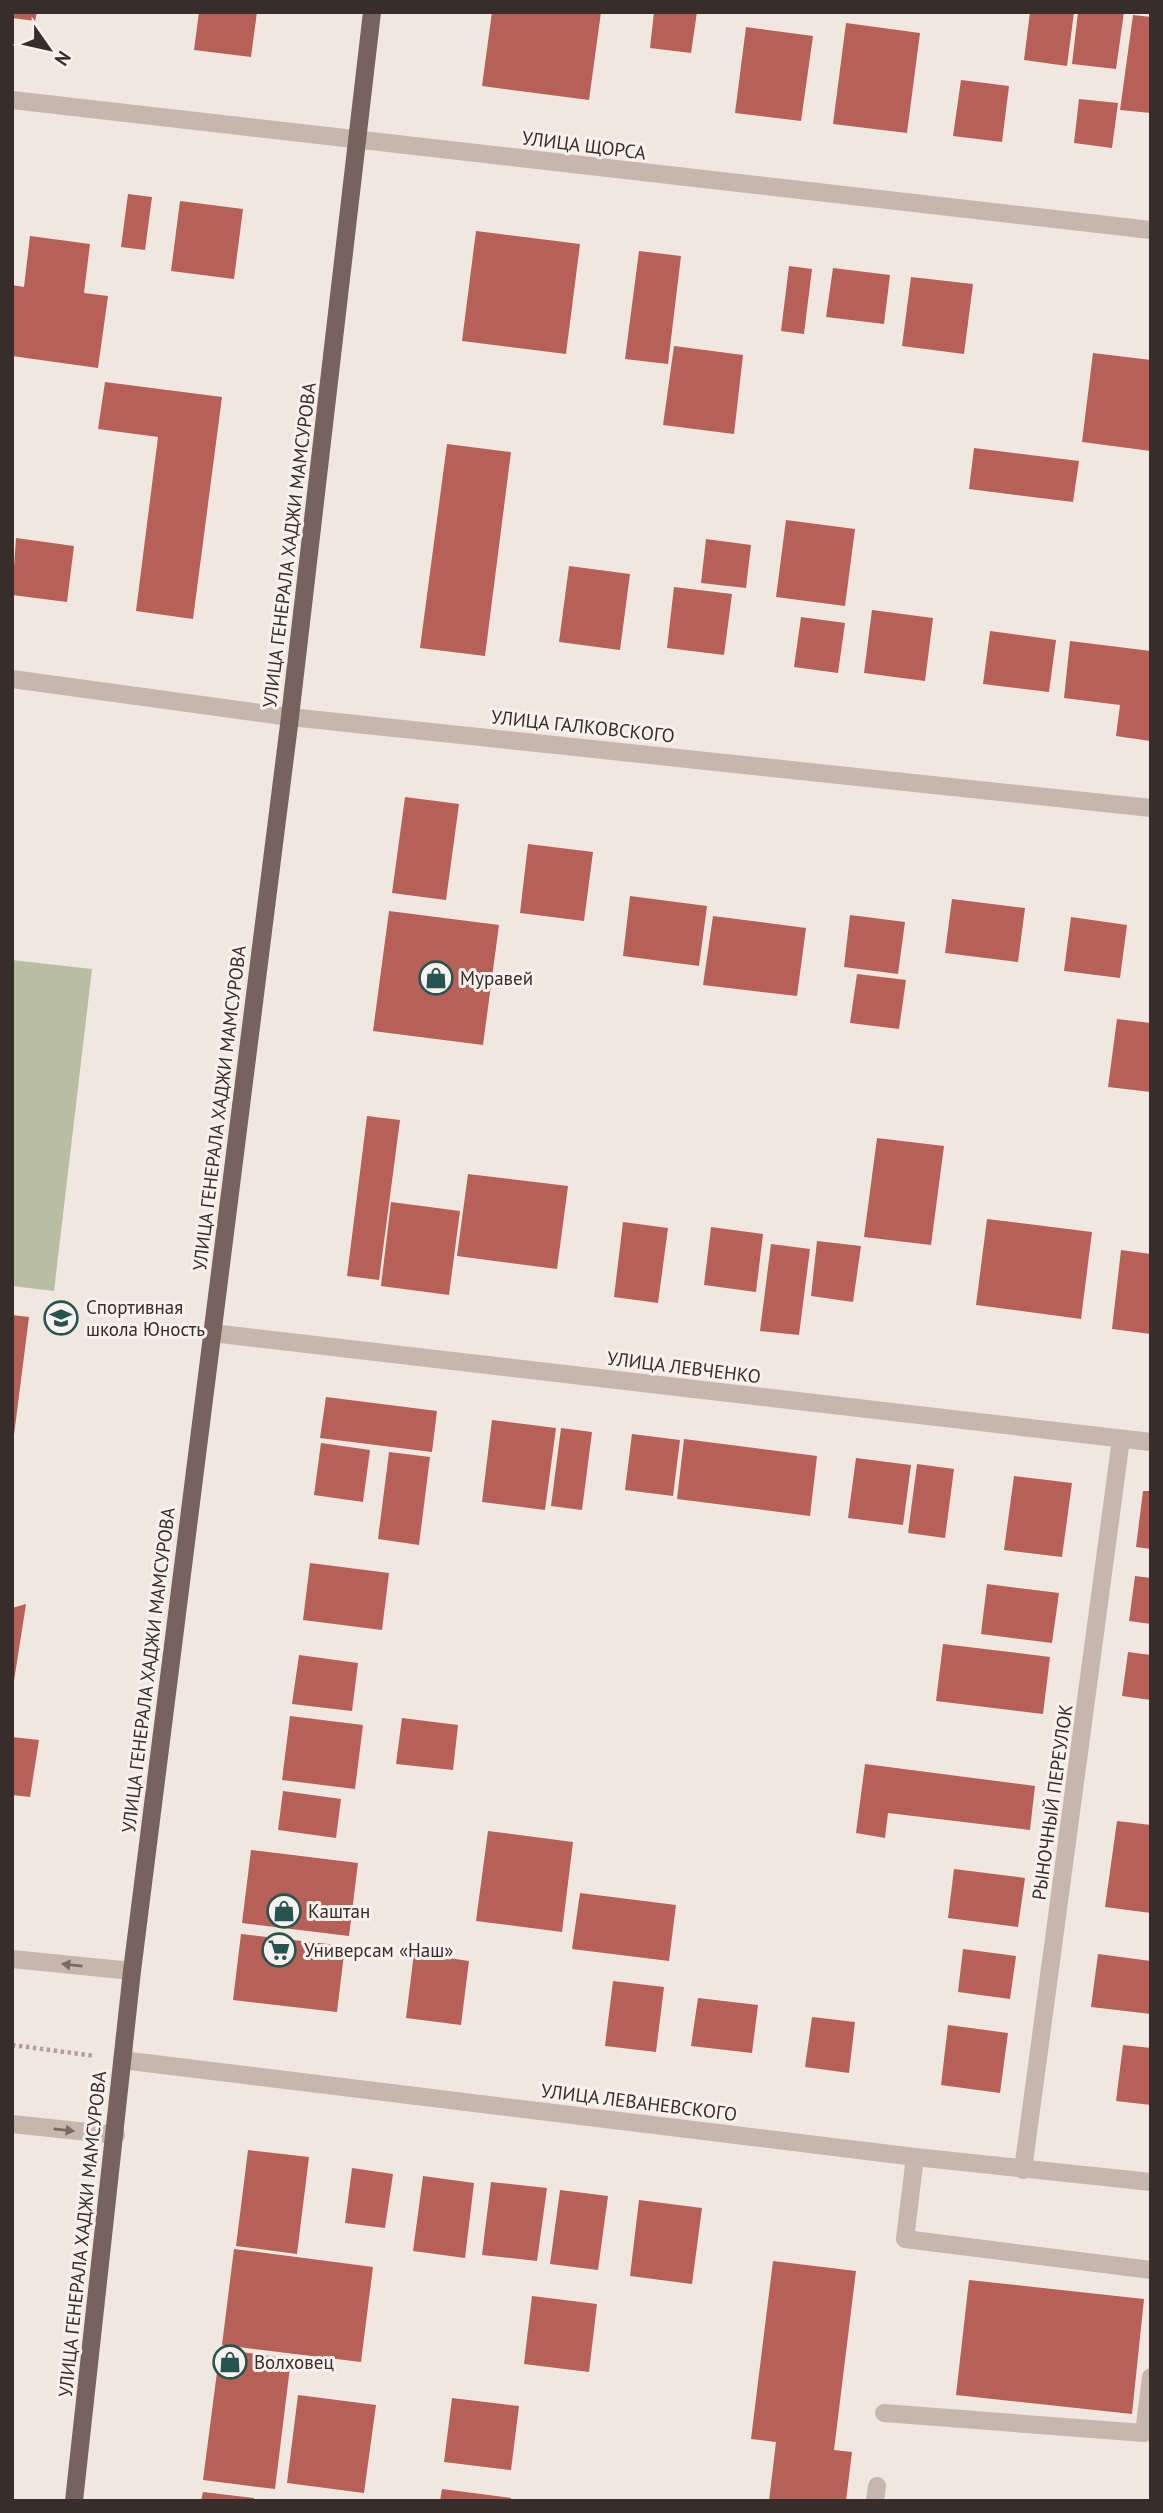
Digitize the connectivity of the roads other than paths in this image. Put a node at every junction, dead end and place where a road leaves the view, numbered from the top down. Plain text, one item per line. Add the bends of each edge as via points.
1 (372, 12) edge
2 (12, 100) edge
3 (357, 140) junction
4 (1151, 230) edge
5 (12, 679) edge
6 (290, 717) junction
7 (1151, 808) edge
8 (212, 1333) junction
9 (1121, 1439) junction
10 (1151, 1442) edge
11 (12, 1959) edge
12 (132, 1971) junction
13 (122, 2060) junction
14 (12, 2124) edge
15 (116, 2135) junction
16 (915, 2157) junction
17 (1023, 2170) junction
18 (1151, 2182) edge
19 (1151, 2270) edge
20 (1151, 2377) edge
21 (884, 2413) dead end
22 (74, 2501) edge

1 - 3 main road, УЛИЦА ГЕНЕРАЛА ХАДЖИ МАМСУРОВА
2 - 3 street, УЛИЦА ЩОРСА
3 - 4 street, УЛИЦА ЩОРСА
3 - 6 main road, УЛИЦА ГЕНЕРАЛА ХАДЖИ МАМСУРОВА
5 - 6 street, УЛИЦА ГАЛКОВСКОГО
6 - 7 street, УЛИЦА ГАЛКОВСКОГО
6 - 8 main road, УЛИЦА ГЕНЕРАЛА ХАДЖИ МАМСУРОВА
8 - 9 street, УЛИЦА ЛЕВЧЕНКО
8 - 12 main road, УЛИЦА ГЕНЕРАЛА ХАДЖИ МАМСУРОВА
9 - 10 street, УЛИЦА ЛЕВЧЕНКО
9 - 17 street, РЫНОЧНЫЙ ПЕРЕУЛОК
12 -> 11 street
12 - 13 main road, УЛИЦА ГЕНЕРАЛА ХАДЖИ МАМСУРОВА
13 - 15 main road, УЛИЦА ГЕНЕРАЛА ХАДЖИ МАМСУРОВА
13 - 16 street, УЛИЦА ЛЕВАНЕВСКОГО
14 -> 15 street
15 - 22 main road, УЛИЦА ГЕНЕРАЛА ХАДЖИ МАМСУРОВА
16 - 17 street, УЛИЦА ЛЕВАНЕВСКОГО
16 - 19 street via 905,2239
17 - 18 street, УЛИЦА ЛЕВАНЕВСКОГО
20 - 21 street via 1144,2432

